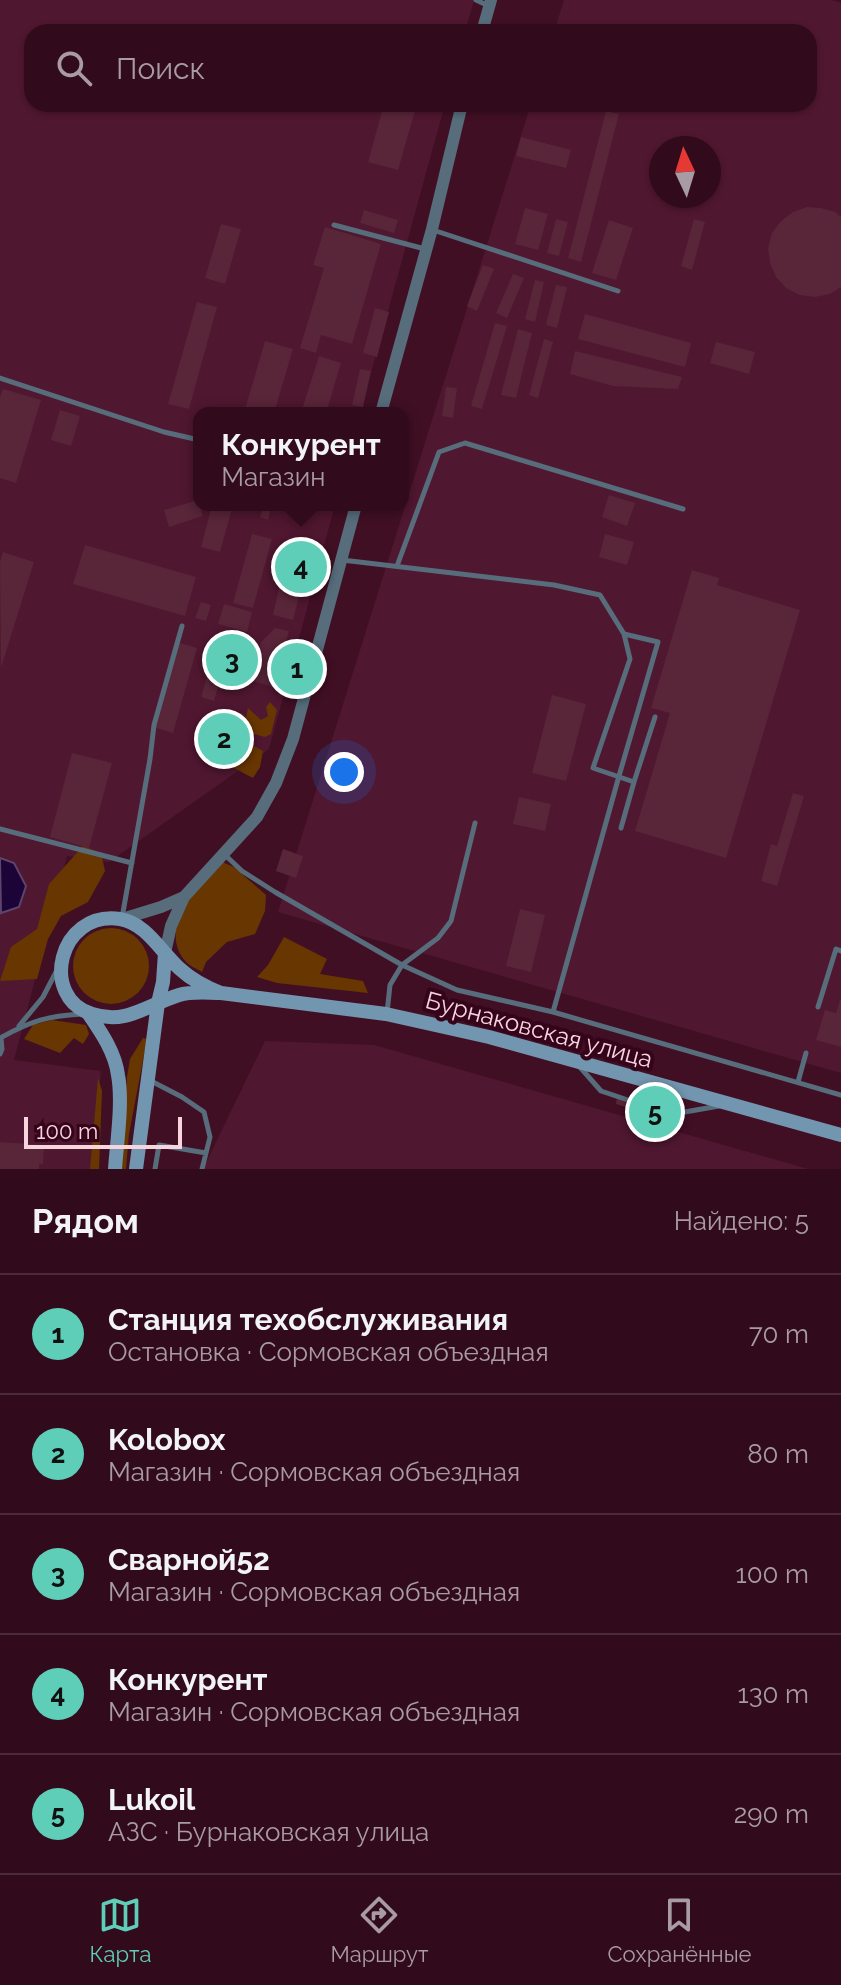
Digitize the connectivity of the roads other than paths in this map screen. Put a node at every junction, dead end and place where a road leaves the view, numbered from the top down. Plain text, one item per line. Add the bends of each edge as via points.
1 (476, 0) edge
2 (490, 3) edge
3 (484, 24) edge
4 (460, 112) edge
5 (334, 225) dead end
6 (432, 229) junction
7 (426, 249) junction
8 (618, 291) dead end
9 (0, 378) edge
10 (383, 407) edge
11 (193, 439) edge
12 (683, 509) dead end
13 (354, 511) edge
14 (341, 560) junction
15 (397, 566) junction
16 (182, 626) dead end
17 (624, 634) junction
18 (655, 717) dead end
19 (619, 776) junction
20 (634, 782) junction
21 (475, 823) dead end
22 (621, 828) dead end
23 (0, 829) edge
24 (223, 853) junction
25 (132, 863) junction
26 (184, 897) junction
27 (122, 919) junction
28 (841, 951) edge
29 (165, 953) junction
30 (61, 963) junction
31 (402, 965) junction
32 (221, 993) junction
33 (158, 1003) junction
34 (818, 1007) dead end
35 (553, 1012) junction
36 (88, 1013) junction
37 (386, 1014) junction
38 (18, 1027) junction
39 (0, 1038) edge
40 (806, 1053) dead end
41 (0, 1054) edge
42 (576, 1062) junction
43 (149, 1080) junction
44 (798, 1082) junction
45 (841, 1095) edge
46 (628, 1100) dead end
47 (732, 1104) junction
48 (665, 1109) dead end
49 (841, 1135) edge
50 (206, 1153) junction
51 (115, 1169) edge
52 (136, 1169) edge
53 (155, 1169) edge
54 (202, 1169) edge

1 - 2 lane
2 - 3 street
4 - 6 street
5 - 7 lane
6 - 7 street
6 - 8 lane
7 - 10 street
9 - 11 lane
12 - 15 lane via 465,443 439,452
13 - 14 street
14 - 15 lane
14 - 24 street via 293,739 276,783 257,817
15 - 17 lane via 600,595
16 - 25 lane via 154,725
17 - 19 lane via 630,659 593,768
17 - 19 lane via 658,642
18 - 20 lane
19 - 20 lane
19 - 35 lane
20 - 22 lane
21 - 31 lane via 451,921
23 - 25 lane
24 - 26 street
24 - 31 lane via 275,892
25 - 27 lane
26 - 27 street
26 - 29 street
27 - 29 main road via 137,925
27 - 30 main road via 89,923 75,933
28 - 34 lane via 836,949
29 - 32 main road via 200,985
29 - 33 main road
30 - 36 main road via 61,981 71,1000
30 - 38 lane via 43,997
31 - 35 lane via 457,990
31 - 37 lane via 390,985
32 - 33 main road via 181,995
32 - 37 main road, Бурнаковская улица
33 - 36 main road via 125,1017
33 - 43 main road
35 - 44 lane
36 - 38 lane
36 - 51 main road via 119,1077
37 - 42 main road, Бурнаковская улица
38 - 39 lane
39 - 41 lane
40 - 44 lane
42 - 46 lane via 601,1091
42 - 47 main road, Бурнаковская улица
43 - 50 lane via 204,1112 210,1137
43 - 52 main road
44 - 45 lane
47 - 48 lane via 679,1113
47 - 49 main road, Бурнаковская улица
50 - 53 lane via 159,1145
50 - 54 lane

